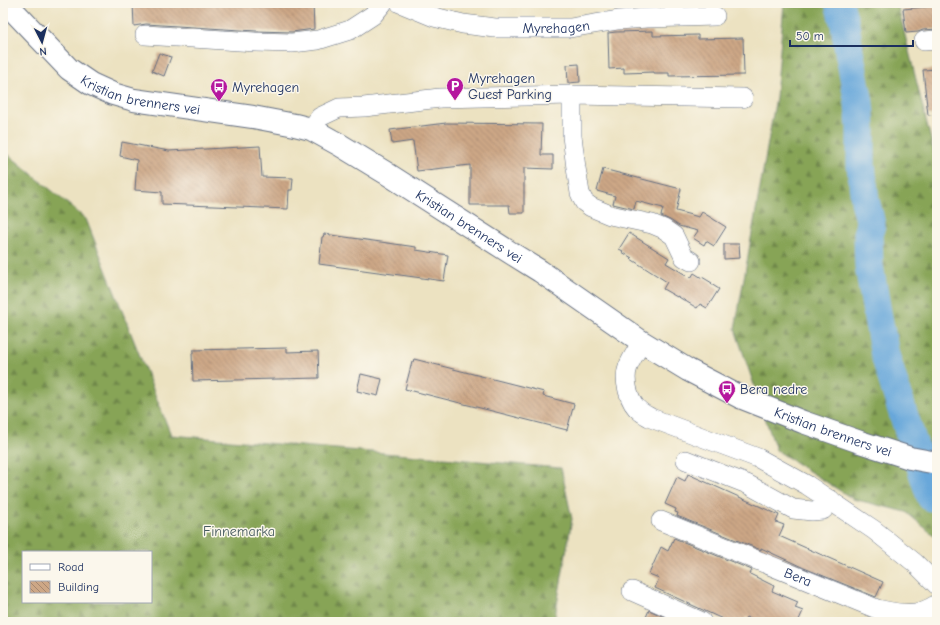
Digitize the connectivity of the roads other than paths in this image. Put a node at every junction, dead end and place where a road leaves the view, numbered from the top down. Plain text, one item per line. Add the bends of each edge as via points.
1 (6, 3) edge
2 (383, 3) edge
3 (400, 3) edge
4 (715, 16) dead end
5 (145, 35) dead end
6 (572, 95) junction
7 (743, 98) dead end
8 (311, 129) junction
9 (691, 261) dead end
10 (642, 342) junction
11 (686, 460) dead end
12 (937, 463) edge
13 (831, 500) junction
14 (661, 521) dead end
15 (937, 584) edge
16 (632, 591) dead end
17 (937, 604) edge
18 (702, 622) edge

1 - 8 main road, Kristian brenners vei via 69,69 91,84 113,94 134,100 253,117
2 - 5 street via 373,15 350,30 318,40 292,43 255,42
3 - 4 street, Myrehagen via 434,17 495,28 570,28 618,20
6 - 7 street
6 - 8 street via 440,98 339,108 320,117
6 - 9 street via 572,136 580,194 584,202 610,215 664,229 674,236 684,257
8 - 10 main road, Kristian brenners vei via 360,157 540,271
10 - 12 main road, Kristian brenners vei via 740,397 838,435 910,458
10 - 13 street via 628,368 626,379 629,395 640,411 651,418 758,458
11 - 13 street via 747,484 793,509 823,510
13 - 15 street via 874,530
14 - 17 street, Bera via 877,609 899,614 918,613
16 - 18 street

